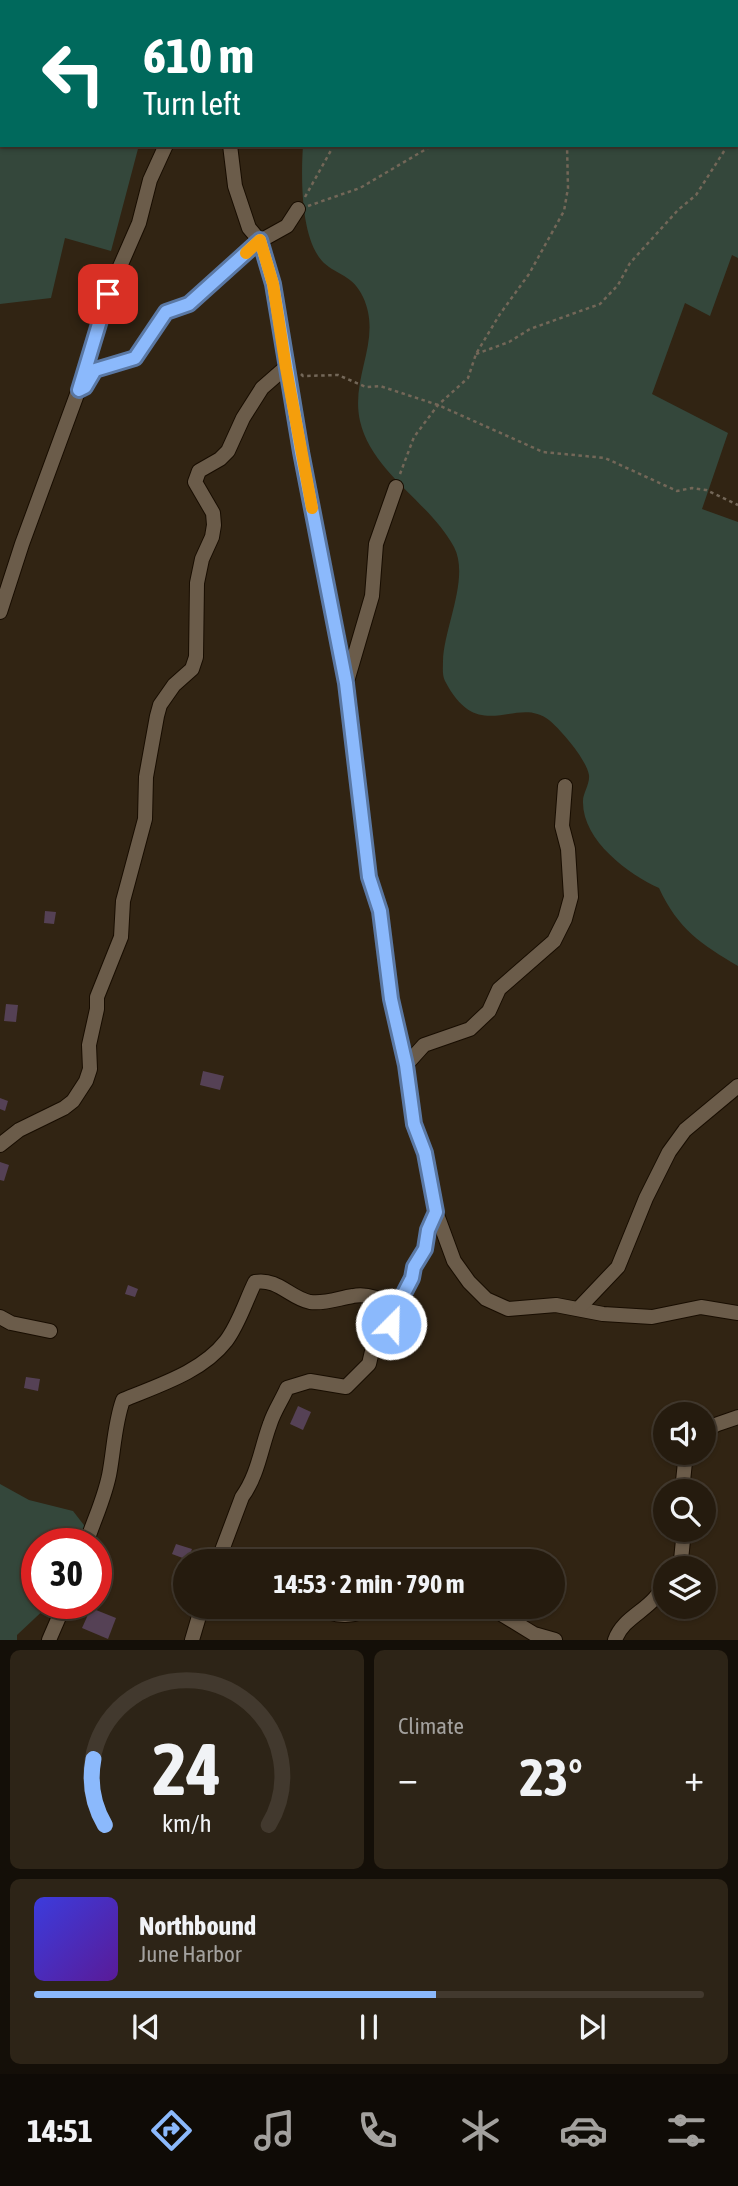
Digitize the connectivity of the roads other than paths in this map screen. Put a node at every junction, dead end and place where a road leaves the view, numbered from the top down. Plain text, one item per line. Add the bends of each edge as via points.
1 (165, 147) edge
2 (230, 147) edge
3 (298, 209) road end
4 (260, 240) junction
5 (286, 368) junction
6 (79, 390) junction
7 (396, 487) road end
8 (0, 612) edge
9 (346, 683) junction
10 (565, 786) dead end
11 (406, 1065) junction
12 (738, 1086) edge
13 (0, 1145) edge
14 (436, 1212) junction
15 (395, 1306) junction
16 (579, 1308) junction
17 (738, 1313) edge
18 (0, 1317) edge
19 (50, 1331) dead end
20 (738, 1417) edge
21 (716, 1425) edge
22 (91, 1528) edge
23 (222, 1549) edge
24 (653, 1601) edge
25 (58, 1619) edge
26 (198, 1619) edge
27 (509, 1619) edge
28 (49, 1640) edge
29 (192, 1640) edge
30 (555, 1640) edge
31 (615, 1640) edge

1 - 6 street via 108,294
2 - 4 street via 235,186 249,228
3 - 4 street via 287,226
4 - 5 street via 273,284
4 - 6 street via 189,304 166,312 135,358 95,370
5 - 9 street
5 - 13 street via 262,388 228,451 198,471 195,482 213,513 214,525 197,583 195,657 192,669 174,685 157,716 146,777 145,819 123,901 121,937 97,997 86,1081 64,1108
6 - 8 street
7 - 9 street via 376,544 372,596
9 - 11 street via 369,877 380,911 391,999
10 - 11 street via 562,826 571,897 554,941 499,989 489,1011 470,1029 424,1045
11 - 14 street via 414,1124 425,1153
12 - 16 street via 685,1130 669,1152 618,1267
14 - 15 street via 425,1249
14 - 16 street via 454,1261 486,1299 508,1309
15 - 22 street via 380,1298 356,1295 309,1301 266,1280 255,1282 227,1339 210,1357 190,1371 123,1400 110,1471
15 - 23 street via 391,1324 376,1334 369,1364 346,1387 310,1381 287,1388
16 - 17 street via 652,1317 701,1307
18 - 19 street
20 - 21 street
24 - 31 street via 634,1615
25 - 28 street
26 - 29 street
27 - 30 street

